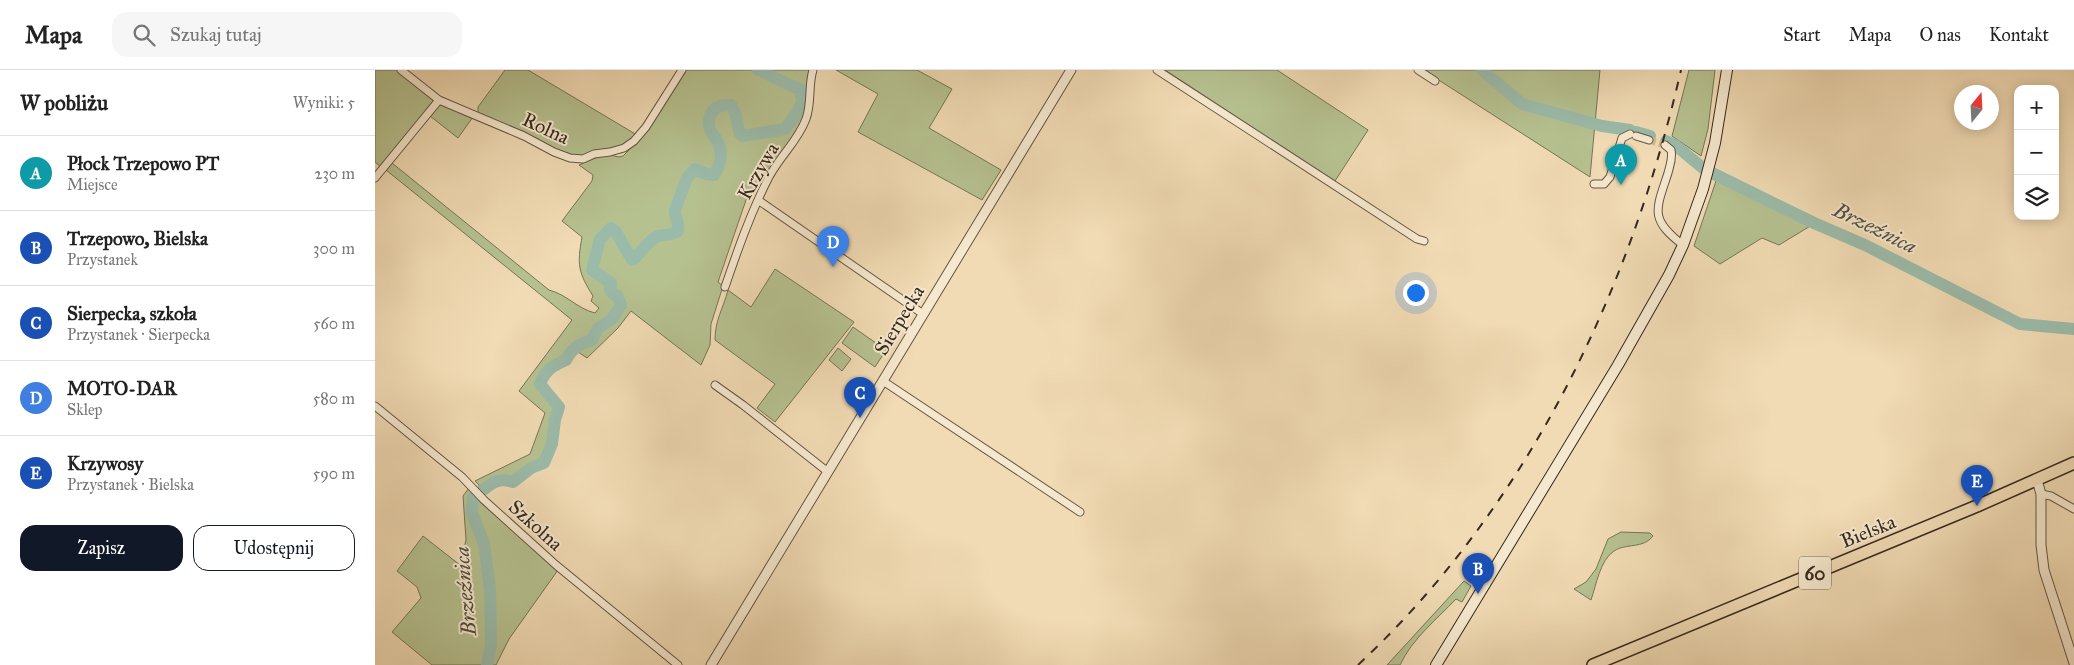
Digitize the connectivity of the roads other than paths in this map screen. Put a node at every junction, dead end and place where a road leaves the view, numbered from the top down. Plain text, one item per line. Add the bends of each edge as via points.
1 (401, 70) edge
2 (682, 70) edge
3 (813, 70) edge
4 (1071, 70) edge
5 (1157, 70) edge
6 (1418, 70) edge
7 (1727, 70) edge
8 (1435, 81) dead end
9 (439, 100) junction
10 (1649, 140) tunnel mouth
11 (1665, 145) dead end
12 (375, 178) edge
13 (1594, 184) dead end
14 (758, 200) junction
15 (1424, 241) dead end
16 (1683, 245) junction
17 (725, 287) dead end
18 (923, 314) junction
19 (883, 381) junction
20 (715, 385) dead end
21 (375, 406) edge
22 (2074, 463) edge
23 (828, 472) junction
24 (2037, 480) junction
25 (2041, 494) junction
26 (2074, 509) edge
27 (1080, 512) dead end
28 (2074, 663) edge
29 (1436, 664) edge
30 (678, 665) edge
31 (711, 665) edge
32 (1593, 665) edge

1 - 9 street, Rolna
2 - 9 street, Rolna via 634,141 624,148 583,159 555,152 517,132
3 - 14 street, Krzywa via 807,117
4 - 18 street, Sierpecka
5 - 15 street
6 - 8 street
7 - 16 main road via 1711,159
9 - 12 street
10 - 13 street via 1633,135 1622,138 1610,176 1604,184
11 - 16 street via 1673,158 1657,216 1665,230
14 - 17 street, Krzywa
14 - 18 street
16 - 29 main road via 1653,306
18 - 19 street, Sierpecka
19 - 23 street, Sierpecka
19 - 27 street
20 - 23 street
21 - 30 street, Szkolna via 462,477 556,565
22 - 24 main road, Bielska / 60
23 - 31 street, Sierpecka
24 - 25 street
24 - 32 main road, Bielska / 60
25 - 26 street
25 - 28 street via 2044,570

